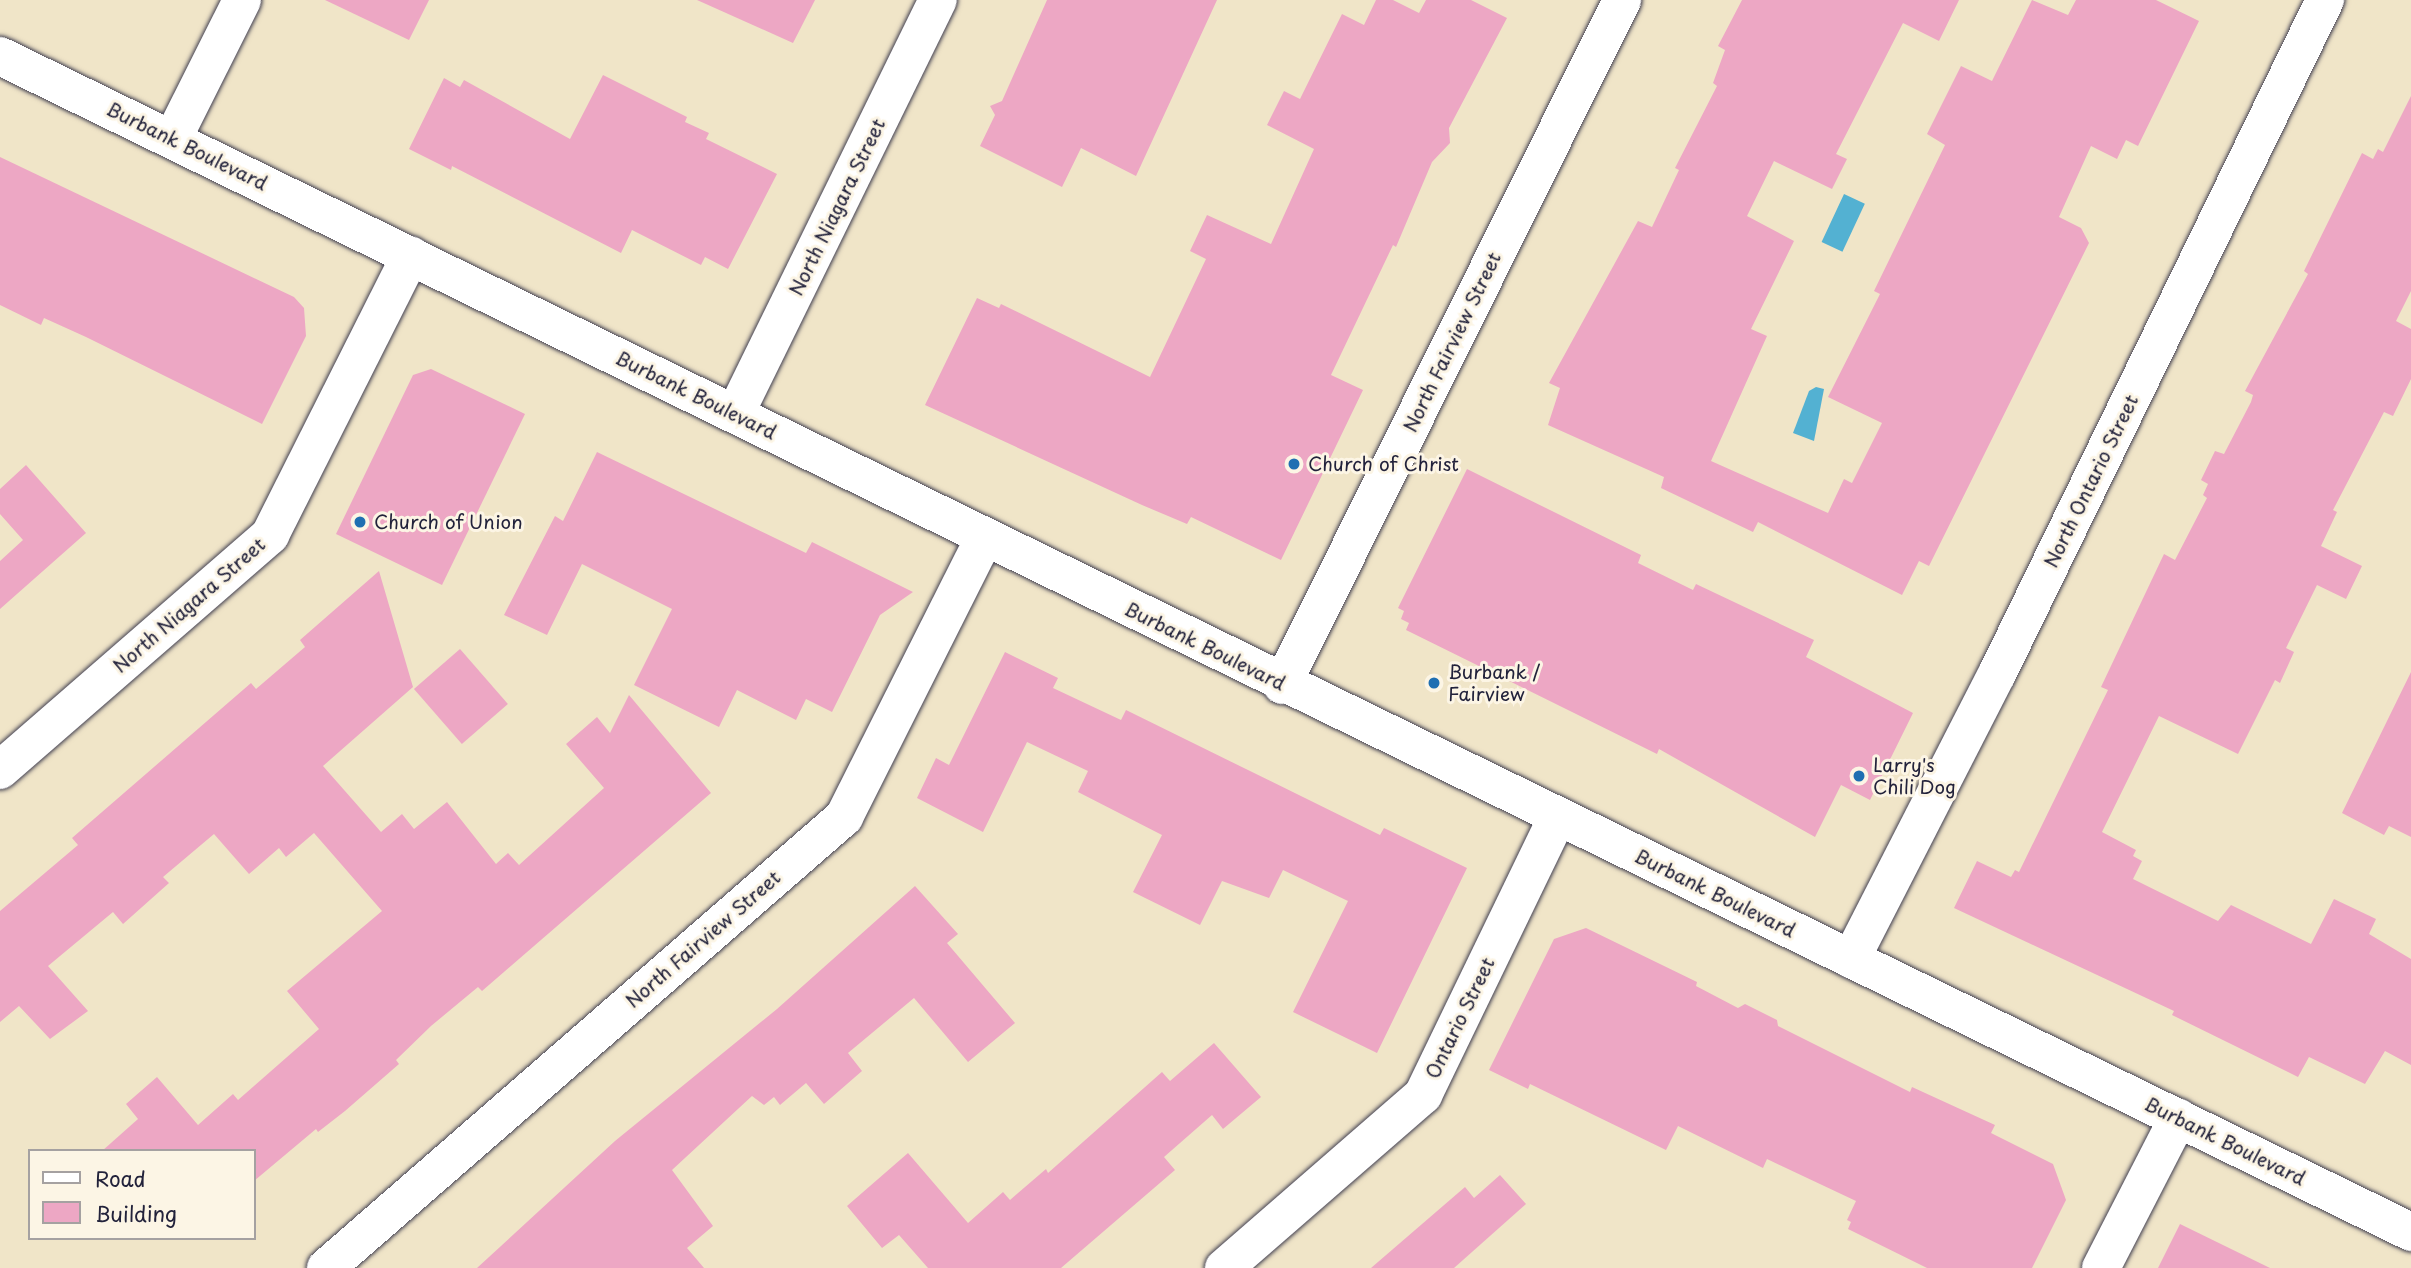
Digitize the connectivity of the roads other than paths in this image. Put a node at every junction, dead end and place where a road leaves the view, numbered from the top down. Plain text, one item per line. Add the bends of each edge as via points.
1 (243, 0) edge
2 (938, 0) edge
3 (1622, 0) edge
4 (2325, 0) edge
5 (0, 56) edge
6 (173, 138) junction
7 (411, 256) junction
8 (735, 414) junction
9 (985, 537) junction
10 (1282, 685) junction
11 (0, 771) edge
12 (1557, 818) junction
13 (1851, 959) junction
14 (2178, 1118) junction
15 (2411, 1232) edge
16 (326, 1268) edge
17 (1224, 1268) edge
18 (2101, 1268) edge

1 - 6 street
2 - 8 street, North Niagara Street
3 - 10 street, North Fairview Street
4 - 13 street, North Ontario Street via 1997,674
5 - 6 street, Burbank Boulevard
6 - 7 street, Burbank Boulevard
7 - 8 street, Burbank Boulevard
7 - 11 street, North Niagara Street via 270,535
8 - 9 street, Burbank Boulevard
9 - 10 street, Burbank Boulevard
9 - 16 street, North Fairview Street via 844,817
10 - 12 street, Burbank Boulevard
12 - 13 street, Burbank Boulevard
12 - 17 street, Ontario Street via 1423,1095
13 - 14 street, Burbank Boulevard
14 - 15 street, Burbank Boulevard
14 - 18 street

